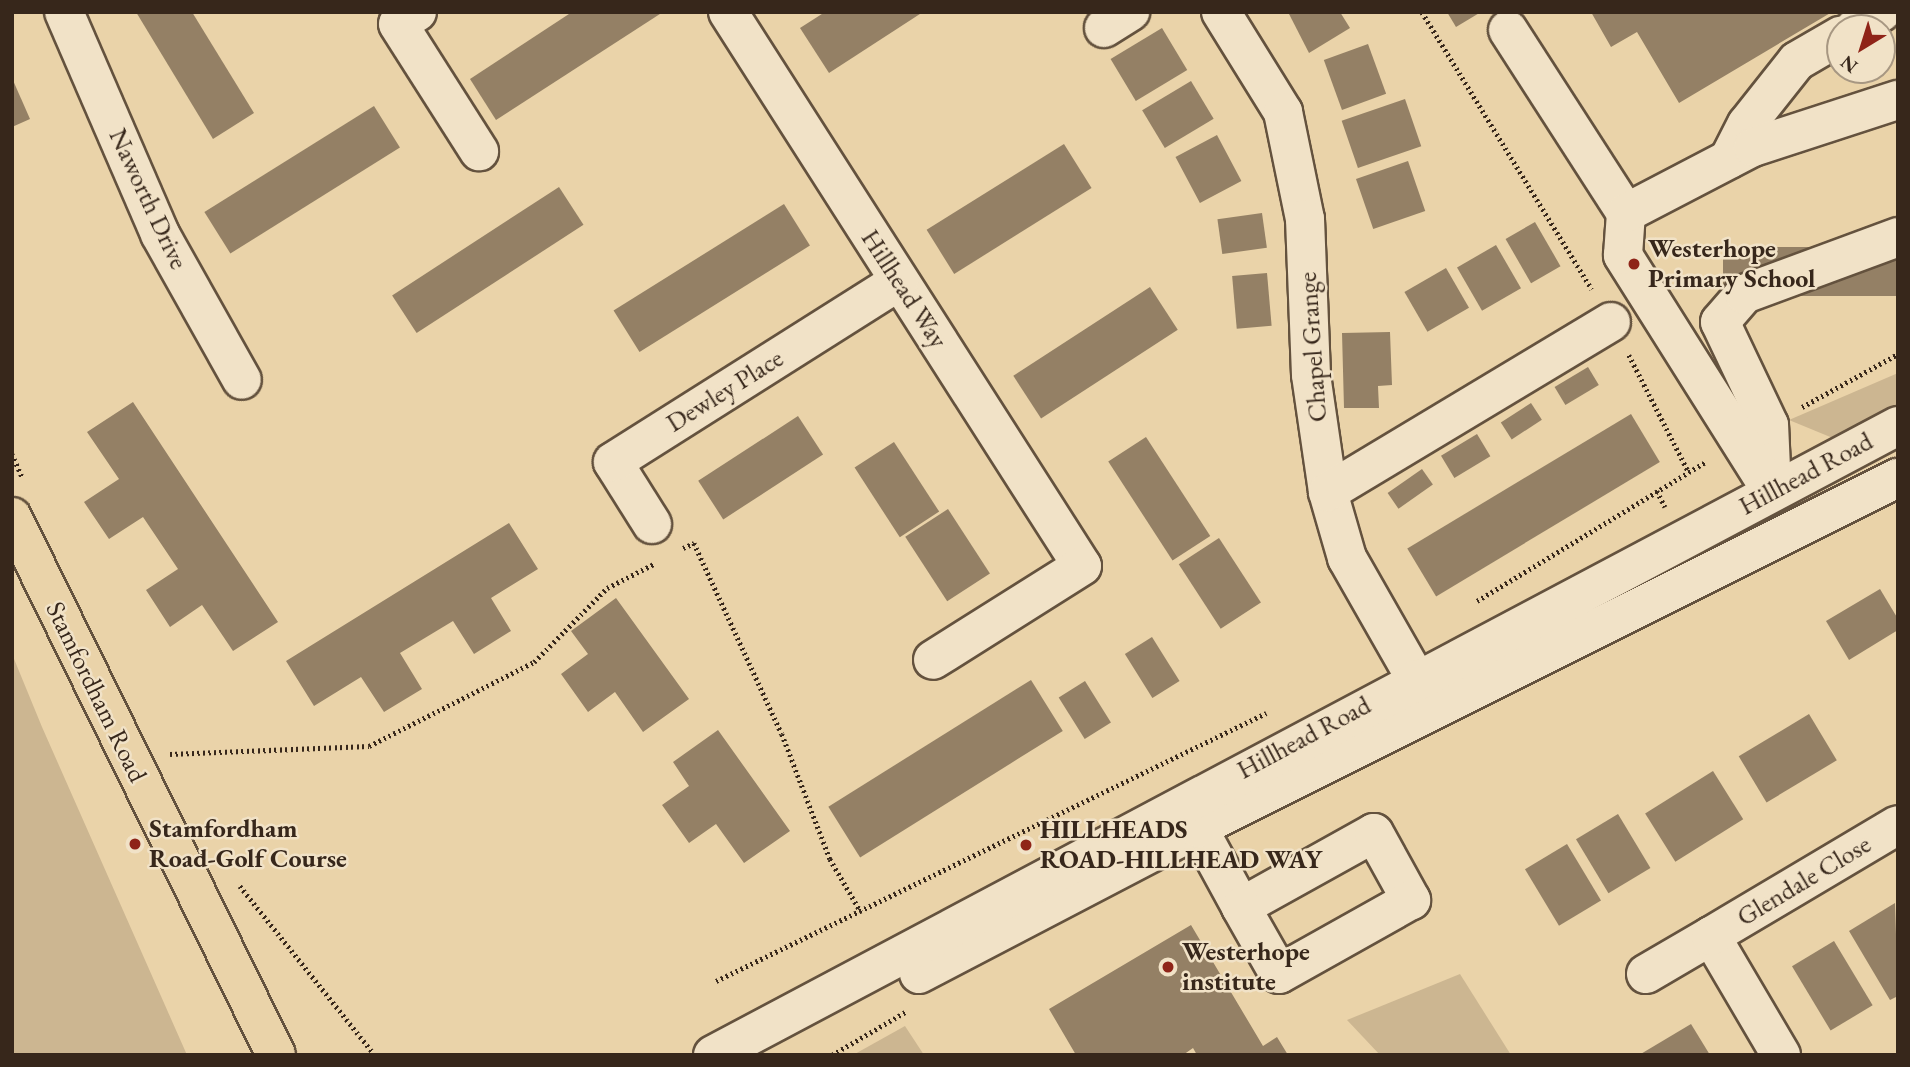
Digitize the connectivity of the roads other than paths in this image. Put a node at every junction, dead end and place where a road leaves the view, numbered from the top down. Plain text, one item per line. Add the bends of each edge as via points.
1 (64, 12) edge
2 (417, 12) edge
3 (727, 12) edge
4 (1221, 12) edge
5 (1508, 30) dead end
6 (1826, 44) edge
7 (1898, 100) edge
8 (479, 151) dead end
9 (1729, 159) junction
10 (1626, 213) junction
11 (1898, 237) edge
12 (899, 281) junction
13 (1611, 322) road end
14 (242, 380) dead end
15 (1898, 426) edge
16 (1755, 433) junction
17 (1898, 462) edge
18 (1898, 478) edge
19 (1328, 492) junction
20 (1772, 492) junction
21 (12, 517) edge
22 (665, 544) road end
23 (933, 660) dead end
24 (1416, 679) junction
25 (1466, 698) junction
26 (1402, 729) junction
27 (1898, 825) edge
28 (1198, 828) junction
29 (1241, 907) dead end
30 (1711, 936) junction
31 (1646, 974) dead end
32 (276, 1055) edge
33 (713, 1055) edge
34 (766, 1055) edge
35 (1781, 1055) edge

1 - 14 street, Naworth Drive via 160,234
2 - 8 street via 398,24
3 - 12 street, Hillhead Way
4 - 19 street, Chapel Grange via 1283,112 1305,219 1311,375
5 - 10 street
6 - 9 street via 1797,61 1747,124
7 - 9 street
9 - 10 street
10 - 16 street via 1623,256
11 - 16 street via 1744,294 1720,322
12 - 22 street, Dewley Place via 613,463
12 - 23 street, Hillhead Way via 1082,566
13 - 19 street
15 - 20 street, Hillhead Road
16 - 20 street
17 - 20 street via 1835,487
18 - 25 street
19 - 24 street, Chapel Grange via 1347,558
20 - 24 street, Hillhead Road
21 - 32 main road, Stamfordham Road
24 - 25 street via 1431,691
24 - 26 street via 1415,705
24 - 33 street, Hillhead Road
25 - 26 street
26 - 28 street
27 - 30 street, Glendale Close
28 - 29 street
28 - 34 street
30 - 31 street, Glendale Close
30 - 35 street, Glendale Close

